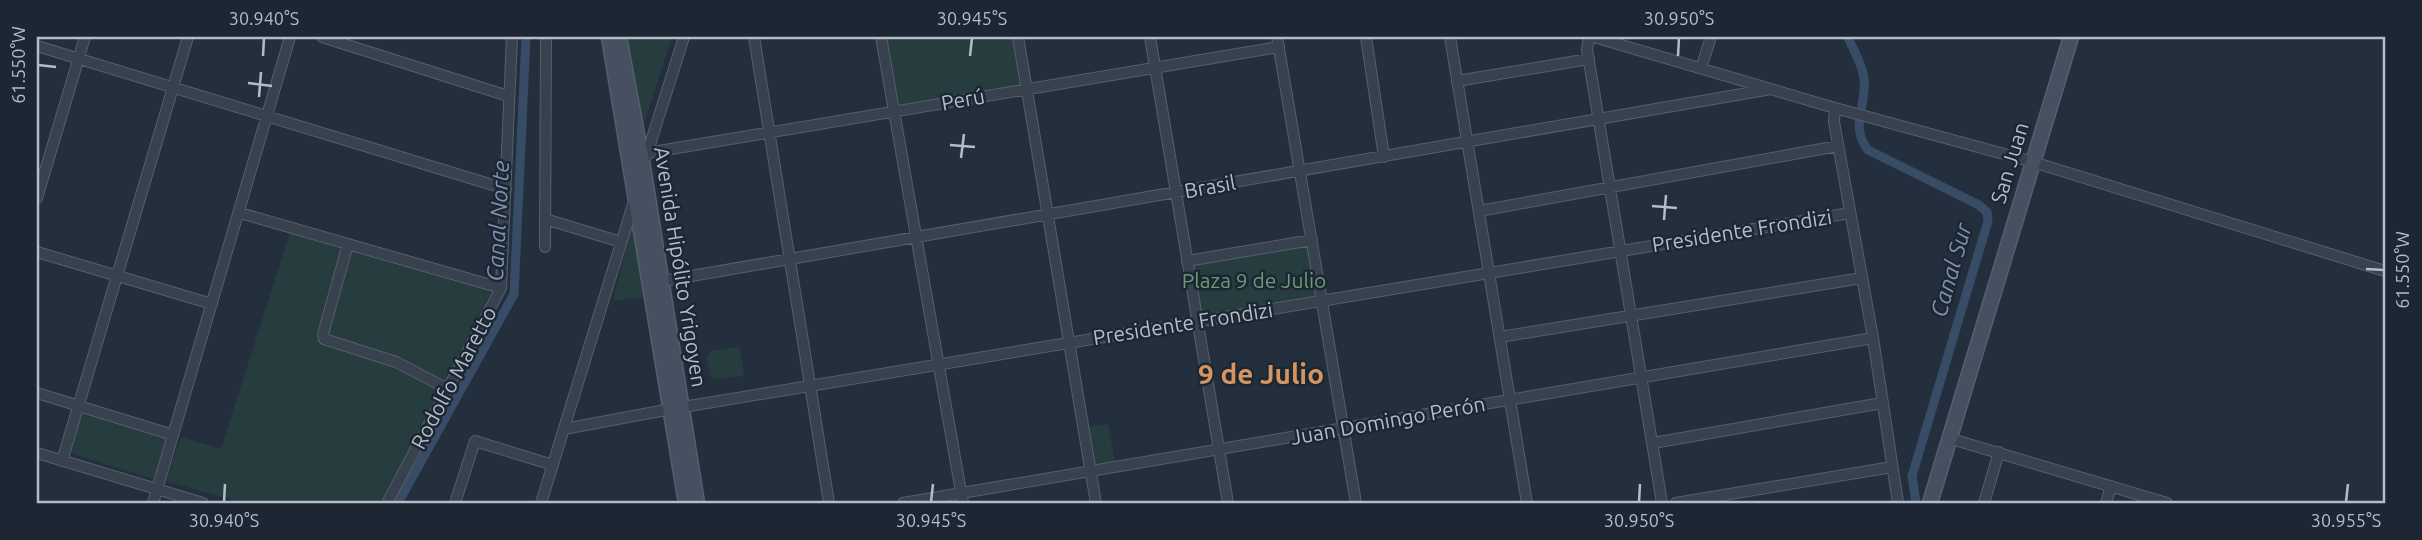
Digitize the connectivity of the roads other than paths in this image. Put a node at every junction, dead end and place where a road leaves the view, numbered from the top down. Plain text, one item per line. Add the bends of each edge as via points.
1 (85, 37) edge
2 (188, 37) edge
3 (290, 37) edge
4 (322, 37) edge
5 (512, 37) edge
6 (546, 37) edge
7 (609, 37) edge
8 (619, 37) edge
9 (684, 37) edge
10 (754, 37) edge
11 (881, 37) edge
12 (1018, 37) edge
13 (1150, 37) edge
14 (1366, 37) edge
15 (1450, 37) edge
16 (1589, 37) edge
17 (1594, 37) edge
18 (1711, 37) edge
19 (2071, 37) edge
20 (1278, 42) edge
21 (37, 46) edge
22 (79, 59) junction
23 (1589, 59) junction
24 (1155, 67) junction
25 (1701, 68) junction
26 (1457, 81) junction
27 (173, 88) junction
28 (1026, 89) junction
29 (1771, 89) junction
30 (508, 96) junction
31 (1835, 108) junction
32 (894, 111) junction
33 (267, 117) junction
34 (1599, 120) junction
35 (768, 133) junction
36 (1468, 143) junction
37 (1838, 146) junction
38 (1384, 157) junction
39 (645, 160) junction
40 (2033, 162) junction
41 (1300, 172) junction
42 (1609, 188) junction
43 (506, 189) junction
44 (636, 193) junction
45 (1177, 193) junction
46 (37, 198) edge
47 (1479, 211) junction
48 (240, 213) junction
49 (1850, 213) junction
50 (1047, 215) junction
51 (545, 219) junction
52 (916, 238) junction
53 (1312, 240) junction
54 (621, 242) junction
55 (348, 244) junction
56 (545, 247) dead end
57 (1620, 251) junction
58 (37, 252) edge
59 (789, 259) junction
60 (1187, 261) junction
61 (2385, 271) edge
62 (1489, 273) junction
63 (116, 275) junction
64 (1862, 278) junction
65 (655, 282) junction
66 (501, 288) junction
67 (1322, 301) junction
68 (212, 304) junction
69 (1631, 316) junction
70 (1197, 321) junction
71 (1500, 337) junction
72 (1872, 338) junction
73 (1069, 343) junction
74 (937, 365) junction
75 (1642, 377) junction
76 (811, 386) junction
77 (447, 389) junction
78 (37, 393) edge
79 (1510, 400) junction
80 (1882, 403) junction
81 (78, 406) junction
82 (676, 408) junction
83 (1343, 428) junction
84 (564, 429) junction
85 (173, 435) junction
86 (1948, 438) junction
87 (1653, 443) junction
88 (1219, 449) junction
89 (1999, 452) junction
90 (37, 453) edge
91 (62, 461) junction
92 (553, 465) junction
93 (1892, 467) junction
94 (1090, 471) junction
95 (2111, 486) junction
96 (157, 489) junction
97 (962, 498) edge
98 (153, 503) edge
99 (204, 503) edge
100 (387, 503) edge
101 (455, 503) edge
102 (541, 503) edge
103 (686, 503) edge
104 (697, 503) edge
105 (829, 503) edge
106 (903, 503) edge
107 (1096, 503) edge
108 (1228, 503) edge
109 (1356, 503) edge
110 (1528, 503) edge
111 (1662, 503) edge
112 (1676, 503) edge
113 (1898, 503) edge
114 (1930, 503) edge
115 (1984, 503) edge
116 (2106, 503) edge
117 (2167, 503) edge

1 - 22 street
2 - 27 street
3 - 33 street
4 - 30 street
5 - 30 street, Rodolfo Maretto
6 - 51 street
7 - 44 street, Avenida Hipólito Yrigoyen
8 - 39 street, Avenida Hipólito Yrigoyen
9 - 39 street
10 - 35 street
11 - 32 street
12 - 28 street
13 - 24 street
14 - 38 street
15 - 26 street
16 - 23 street
17 - 25 street
18 - 25 street
19 - 40 street, San Juan
20 - 24 street, Perú
20 - 41 street
21 - 22 street
22 - 27 street
22 - 46 street
23 - 26 street
23 - 34 street
24 - 28 street, Perú
24 - 45 street
25 - 29 street
26 - 36 street
27 - 33 street
27 - 63 street
28 - 32 street, Perú
28 - 50 street
29 - 31 street
29 - 34 street, Brasil
30 - 43 street, Rodolfo Maretto
31 - 37 street
31 - 40 street
32 - 35 street, Perú
32 - 52 street
33 - 43 street
33 - 48 street
34 - 36 street, Brasil
34 - 42 street
35 - 39 street, Perú
35 - 59 street
36 - 38 street, Brasil
36 - 47 street
37 - 42 street
37 - 49 street
38 - 41 street, Brasil
39 - 44 street
39 - 65 street, Avenida Hipólito Yrigoyen
40 - 61 street
40 - 86 street, San Juan
41 - 45 street, Brasil
41 - 53 street
42 - 47 street
42 - 57 street
43 - 66 street, Rodolfo Maretto
44 - 54 street
44 - 65 street, Avenida Hipólito Yrigoyen
45 - 50 street, Brasil
45 - 60 street
47 - 62 street
48 - 55 street
48 - 68 street
49 - 57 street, Presidente Frondizi
49 - 64 street
50 - 52 street, Brasil
50 - 73 street
51 - 54 street
51 - 56 street
52 - 59 street, Brasil
52 - 74 street
53 - 60 street
53 - 67 street
54 - 84 street
55 - 66 street
55 - 77 street via 324,339 396,362
57 - 62 street, Presidente Frondizi
57 - 69 street
58 - 63 street
59 - 65 street, Brasil
59 - 76 street
60 - 70 street
62 - 67 street, Presidente Frondizi
62 - 71 street
63 - 68 street
63 - 81 street
64 - 69 street
64 - 72 street
65 - 82 street, Avenida Hipólito Yrigoyen
66 - 77 street, Rodolfo Maretto
67 - 70 street, Presidente Frondizi
67 - 83 street
68 - 85 street
69 - 71 street
69 - 75 street
70 - 73 street, Presidente Frondizi
70 - 88 street
71 - 79 street
72 - 75 street, Juan Domingo Perón
72 - 80 street
73 - 74 street, Presidente Frondizi
73 - 94 street
74 - 76 street, Presidente Frondizi
74 - 97 street
75 - 79 street, Juan Domingo Perón
75 - 87 street
76 - 82 street, Presidente Frondizi
76 - 105 street
77 - 100 street, Rodolfo Maretto
78 - 81 street
79 - 83 street, Juan Domingo Perón
79 - 110 street
80 - 87 street
80 - 93 street
81 - 85 street
81 - 91 street
82 - 84 street, Presidente Frondizi
82 - 103 street, Avenida Hipólito Yrigoyen
82 - 104 street, Avenida Hipólito Yrigoyen
83 - 88 street, Juan Domingo Perón
83 - 109 street
84 - 92 street
85 - 96 street
86 - 89 street
86 - 114 street, San Juan
87 - 111 street
88 - 94 street, Juan Domingo Perón
88 - 108 street
89 - 95 street
89 - 115 street
90 - 91 street
91 - 96 street
92 - 101 street via 475,441
92 - 102 street
93 - 112 street
93 - 113 street
94 - 97 street, Juan Domingo Perón
94 - 107 street
95 - 116 street
95 - 117 street
96 - 98 street
96 - 99 street
97 - 106 street, Juan Domingo Perón

